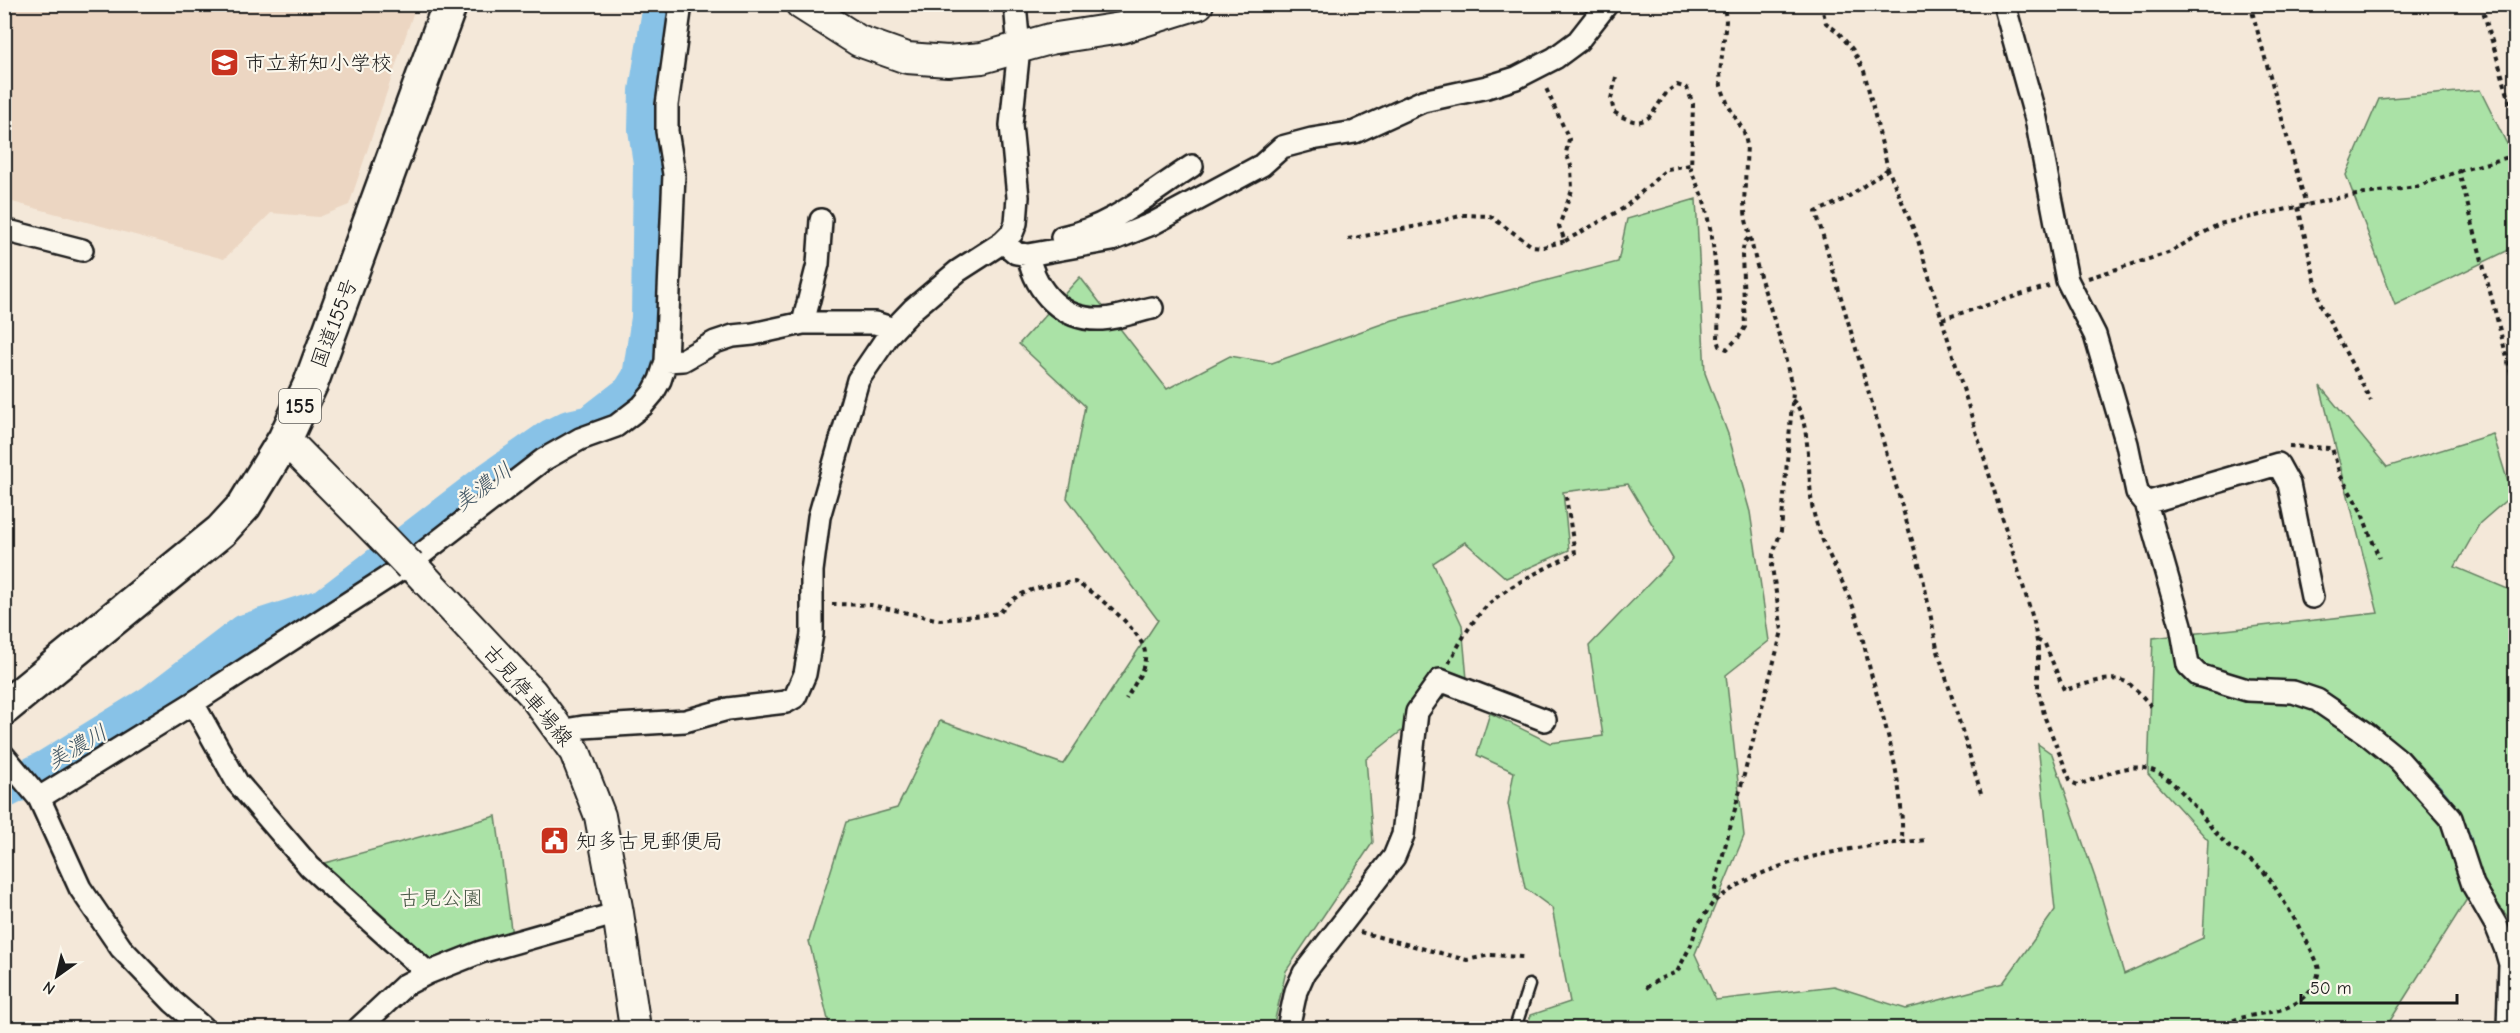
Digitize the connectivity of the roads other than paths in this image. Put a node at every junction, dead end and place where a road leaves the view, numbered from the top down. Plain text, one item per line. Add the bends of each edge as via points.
1 (450, 4) edge
2 (681, 4) edge
3 (801, 4) edge
4 (1015, 4) edge
5 (1198, 4) edge
6 (1607, 4) edge
7 (2004, 4) edge
8 (1019, 48) junction
9 (1192, 166) dead end
10 (821, 220) dead end
11 (4, 230) edge
12 (1008, 237) junction
13 (82, 250) dead end
14 (1028, 255) junction
15 (1152, 308) dead end
16 (804, 323) junction
17 (894, 329) junction
18 (666, 361) junction
19 (285, 439) junction
20 (2146, 503) junction
21 (410, 564) junction
22 (2313, 597) dead end
23 (193, 703) junction
24 (4, 708) edge
25 (1545, 720) dead end
26 (563, 735) junction
27 (6, 757) edge
28 (39, 797) junction
29 (618, 913) junction
30 (428, 973) junction
31 (1529, 985) dead end
32 (203, 1029) edge
33 (359, 1029) edge
34 (635, 1029) edge
35 (1288, 1029) edge
36 (1515, 1029) edge
37 (2508, 1029) edge

1 - 19 highway, 国道155号 / 155 via 311,383
2 - 18 street via 667,105 674,174
3 - 8 main road via 859,41 907,58 982,58
4 - 8 street
5 - 8 main road via 1120,28
6 - 14 street via 1578,41 1516,78 1423,100 1362,130 1282,147 1262,165 1152,224 1112,240
7 - 20 street via 2036,119 2068,282 2095,335 2137,492
8 - 12 street via 1011,125 1018,197 1016,224
9 - 12 street via 1128,209 1077,234 1047,240
10 - 16 street via 818,264
11 - 13 street
12 - 14 street via 1016,253
12 - 17 street via 958,271
14 - 15 street via 1036,281 1047,297 1077,317 1103,319
16 - 17 street via 875,323
16 - 18 street via 733,336 683,360
17 - 26 street via 858,380 819,517 812,571 812,634 805,674 795,697 685,721 583,727
18 - 21 street via 652,393 627,418 543,460
19 - 21 main road, 古見停車場線, bridge
19 - 24 highway, 国道155号 / 155 via 244,506 221,531
20 - 22 street via 2278,464 2289,484
20 - 37 street via 2181,625 2188,665 2212,681 2247,690 2293,692 2317,700 2398,760 2451,818 2473,885 2496,925 2510,964
21 - 23 street
21 - 26 main road, 古見停車場線 via 532,693
23 - 28 street
23 - 30 street via 237,782 310,867
25 - 35 street via 1440,680 1417,712 1403,835 1394,857 1305,973 1296,991
26 - 29 main road, 古見停車場線 via 579,761 600,816
27 - 28 street
28 - 32 street via 80,888 121,948
29 - 30 street via 481,952
29 - 34 main road, 古見停車場線
30 - 33 street via 405,985
31 - 36 lane

